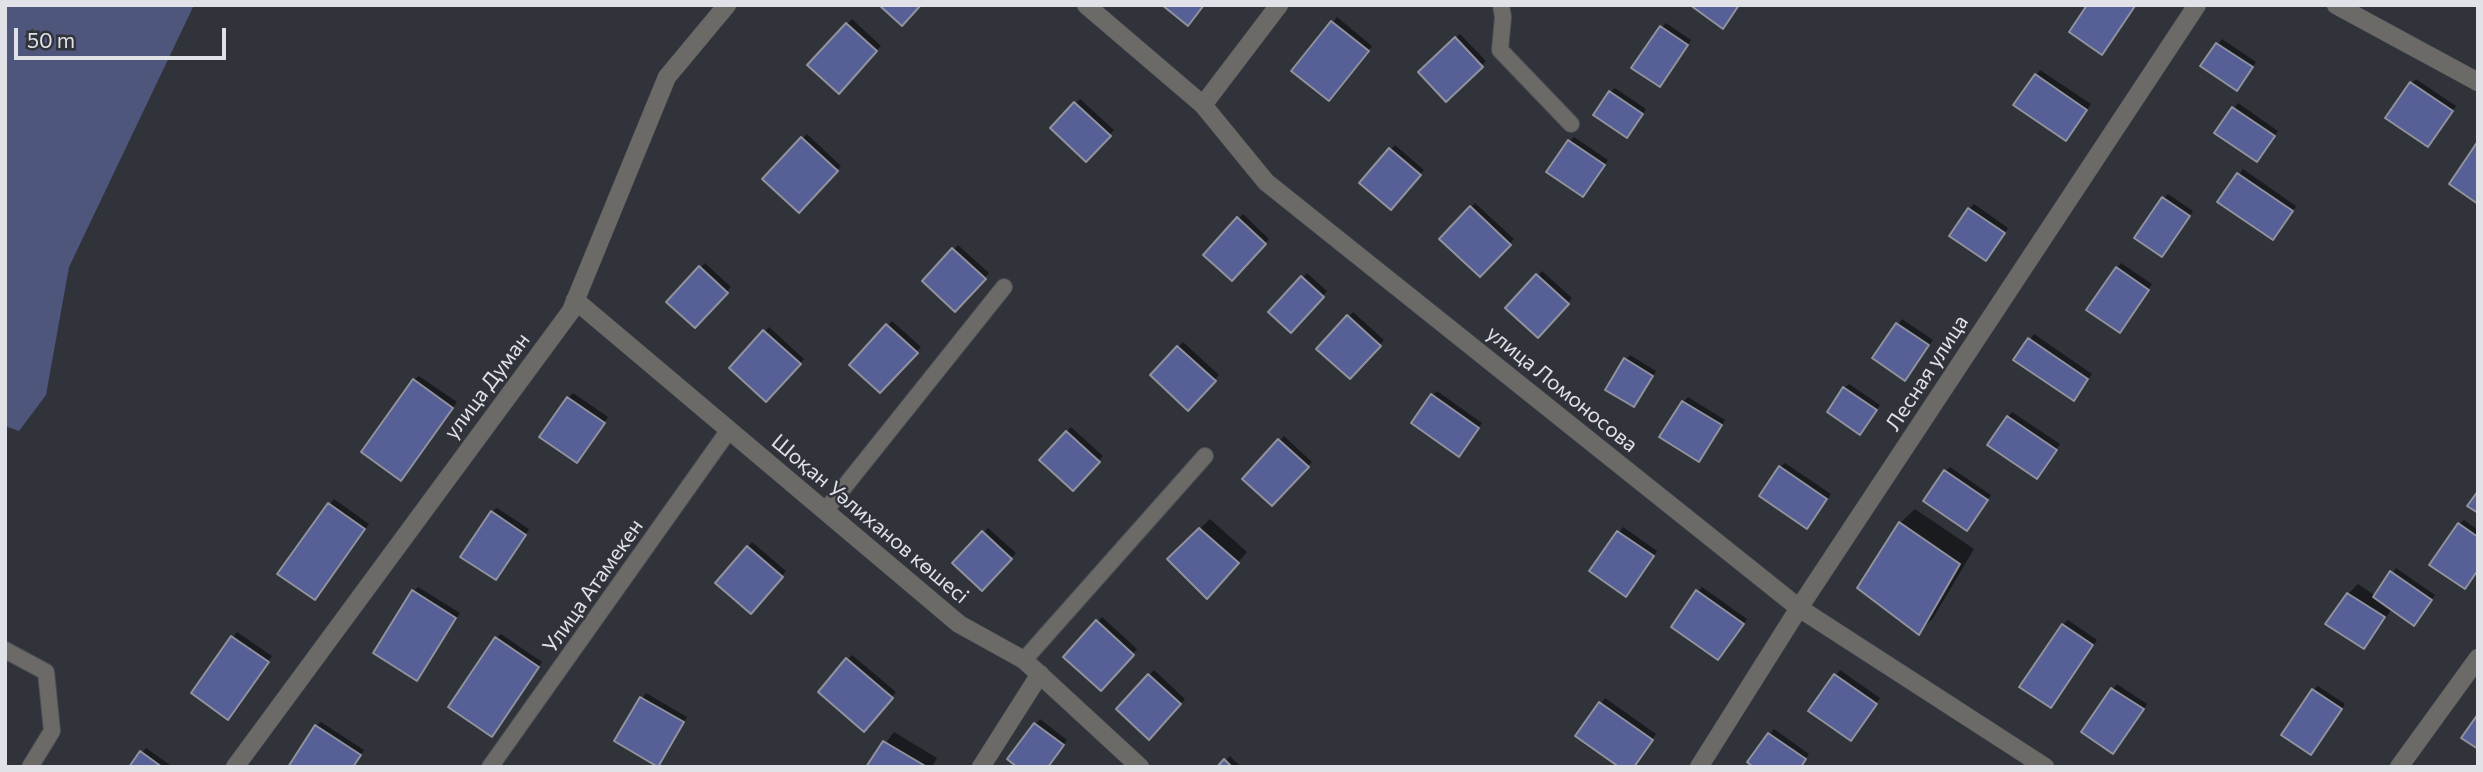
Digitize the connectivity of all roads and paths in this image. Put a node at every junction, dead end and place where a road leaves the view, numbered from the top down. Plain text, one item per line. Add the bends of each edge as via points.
1 (727, 5) edge
2 (1086, 5) edge
3 (1279, 5) edge
4 (1501, 5) edge
5 (2197, 5) edge
6 (2336, 5) edge
7 (2478, 82) edge
8 (1203, 105) junction
9 (1571, 124) dead end
10 (1004, 287) dead end
11 (575, 300) junction
12 (729, 430) junction
13 (1205, 456) dead end
14 (825, 510) junction
15 (1800, 608) junction
16 (5, 650) edge
17 (2478, 658) edge
18 (1024, 660) junction
19 (1040, 674) junction
20 (30, 767) edge
21 (235, 767) edge
22 (490, 767) edge
23 (981, 767) edge
24 (1140, 767) edge
25 (1699, 767) edge
26 (2045, 767) edge
27 (2399, 767) edge

1 - 11 street, улица Думан via 667,78
2 - 8 street, улица Ломоносова
3 - 8 street
4 - 9 lane via 1500,50
5 - 15 street, Лесная улица
6 - 7 street
8 - 15 street, улица Ломоносова via 1266,182
10 - 14 lane
11 - 12 street, Шоқан Уәлиханов көшесі
11 - 21 street, улица Думан
12 - 14 street, Шоқан Уәлиханов көшесі
12 - 22 lane, Улица Атамекен
13 - 18 lane
14 - 18 street, Шоқан Уәлиханов көшесі via 959,624
15 - 25 street, Лесная улица
15 - 26 street, улица Ломоносова
16 - 20 lane via 46,672 52,731
17 - 27 street
18 - 19 street, Шоқан Уәлиханов көшесі
19 - 23 street
19 - 24 street, Шоқан Уәлиханов көшесі

